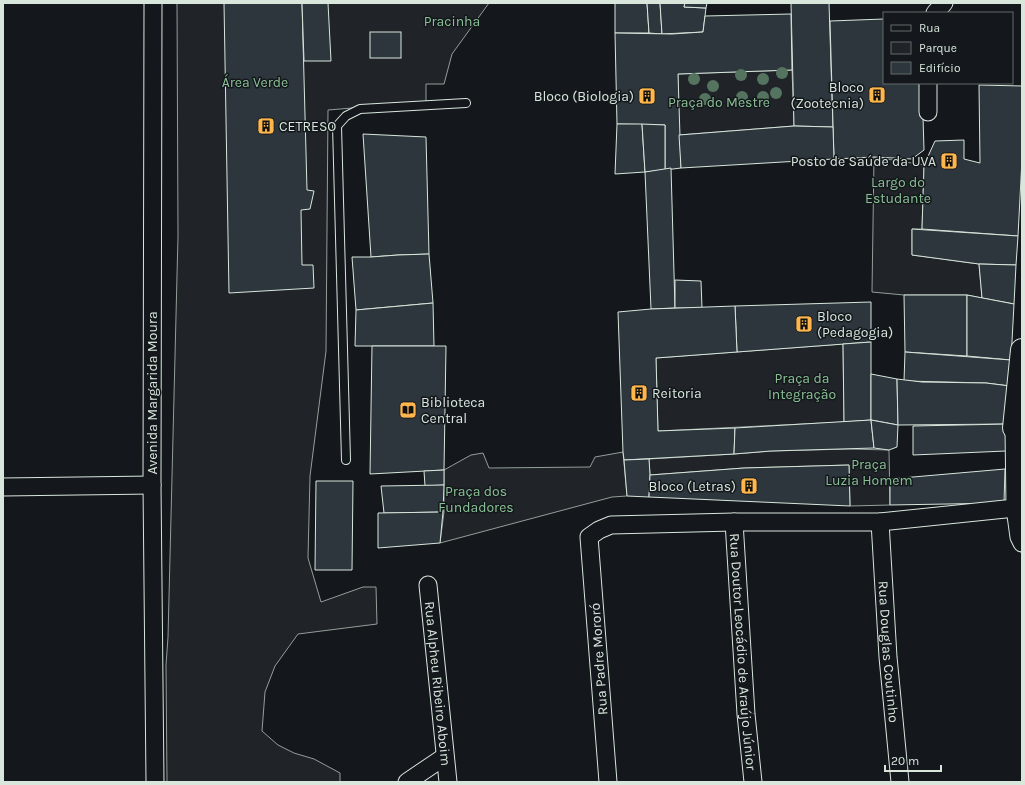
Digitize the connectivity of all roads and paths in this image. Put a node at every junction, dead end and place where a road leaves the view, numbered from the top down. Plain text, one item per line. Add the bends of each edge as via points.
1 (153, 3) edge
2 (944, 3) edge
3 (936, 12) edge
4 (928, 84) edge
5 (466, 103) dead end
6 (928, 112) dead end
7 (1022, 350) edge
8 (1019, 404) edge
9 (1018, 426) edge
10 (346, 460) dead end
11 (152, 485) junction
12 (3, 487) edge
13 (1016, 508) junction
14 (734, 522) junction
15 (880, 522) junction
16 (1022, 543) edge
17 (428, 585) dead end
18 (444, 757) junction
19 (155, 782) edge
20 (407, 782) edge
21 (448, 782) edge
22 (608, 782) edge
23 (753, 782) edge
24 (900, 782) edge

1 - 11 street, Avenida Margarida Moura
2 - 3 street
4 - 6 street
5 - 10 lane via 360,109 346,116 337,126
7 - 8 main road
8 - 9 main road
9 - 13 street
11 - 12 street
11 - 19 street, Avenida Margarida Moura
13 - 15 street
13 - 16 street
14 - 15 street
14 - 22 street, Rua Padre Mororó via 611,524 590,536
14 - 23 street, Rua Doutor Leocádio de Araújo Júnior via 746,714
15 - 24 street, Rua Douglas Coutinho via 888,657
17 - 18 street, Rua Alpheu Ribeiro Aboim
18 - 20 street
18 - 21 street, Rua Alpheu Ribeiro Aboim

